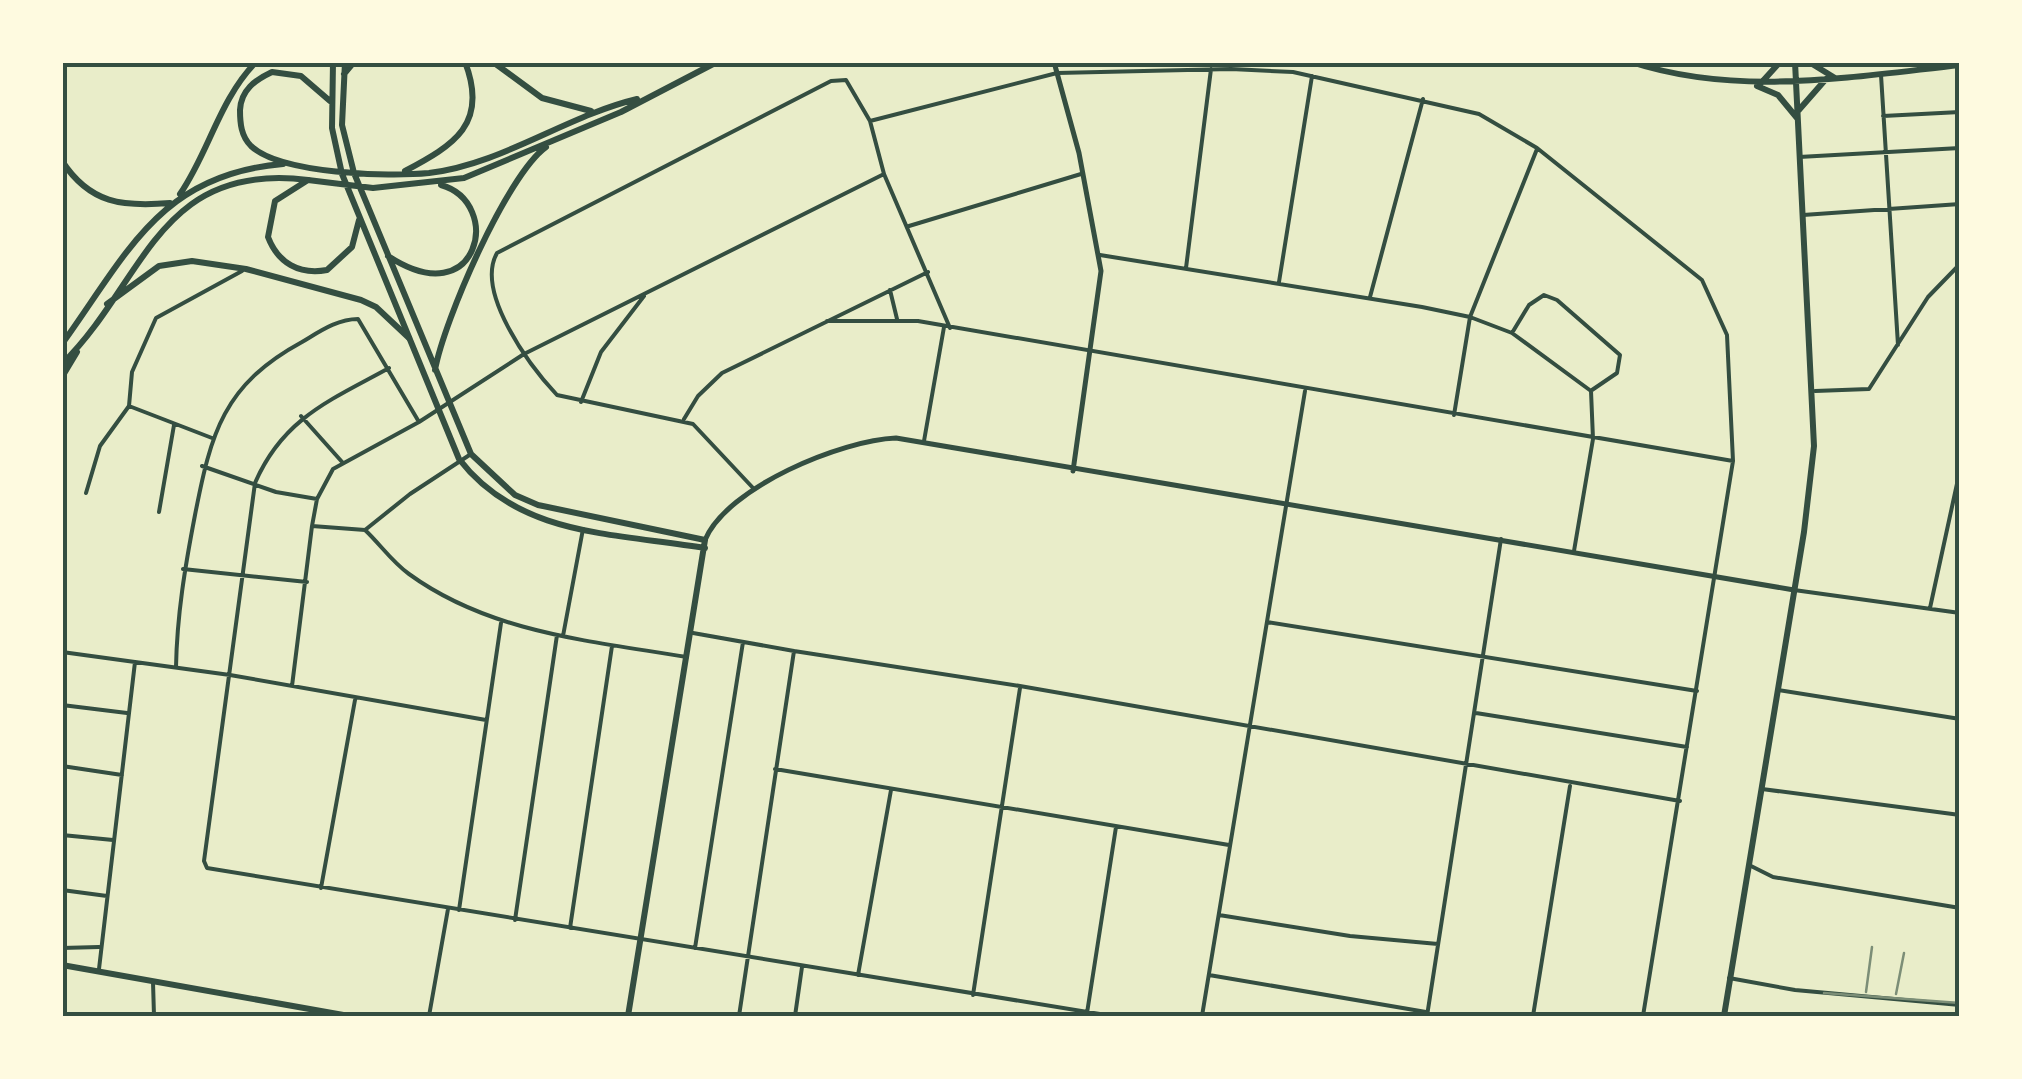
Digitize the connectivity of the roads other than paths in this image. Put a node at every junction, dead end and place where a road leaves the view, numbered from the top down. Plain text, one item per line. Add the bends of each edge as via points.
1 (256, 62) edge
2 (332, 62) edge
3 (344, 62) edge
4 (354, 62) edge
5 (465, 62) edge
6 (493, 62) edge
7 (717, 62) edge
8 (1054, 62) edge
9 (1632, 62) edge
10 (1780, 62) edge
11 (1794, 62) edge
12 (1809, 62) edge
13 (1960, 65) edge
14 (1211, 69) junction
15 (1056, 73) junction
16 (1881, 74) junction
17 (343, 76) junction
18 (1312, 76) junction
19 (1826, 78) junction
20 (1836, 78) junction
21 (1796, 80) junction
22 (1751, 83) junction
23 (1761, 83) junction
24 (648, 96) junction
25 (1424, 99) junction
26 (330, 102) junction
27 (593, 111) junction
28 (1960, 112) edge
29 (1798, 116) junction
30 (1884, 116) junction
31 (870, 122) junction
32 (562, 136) junction
33 (1537, 148) junction
34 (1960, 148) edge
35 (1885, 152) junction
36 (1799, 157) junction
37 (62, 161) edge
38 (283, 164) junction
39 (400, 174) junction
40 (884, 174) junction
41 (1083, 174) junction
42 (308, 180) junction
43 (434, 184) junction
44 (174, 201) junction
45 (1960, 204) edge
46 (1889, 210) junction
47 (1802, 215) junction
48 (360, 219) junction
49 (908, 226) junction
50 (1100, 255) junction
51 (387, 256) junction
52 (1960, 264) edge
53 (1186, 268) junction
54 (246, 269) junction
55 (930, 272) junction
56 (1280, 282) junction
57 (890, 290) junction
58 (648, 291) junction
59 (1370, 298) junction
60 (107, 304) junction
61 (1470, 316) junction
62 (897, 319) junction
63 (827, 321) junction
64 (947, 327) junction
65 (1512, 333) junction
66 (409, 338) junction
67 (62, 344) edge
68 (1898, 344) junction
69 (82, 345) junction
70 (1091, 352) junction
71 (524, 354) junction
72 (62, 364) edge
73 (389, 368) junction
74 (434, 371) junction
75 (62, 377) edge
76 (1305, 391) junction
77 (1591, 391) junction
78 (1815, 392) junction
79 (448, 402) junction
80 (580, 402) junction
81 (129, 406) junction
82 (438, 408) junction
83 (1454, 415) junction
84 (301, 416) junction
85 (684, 419) junction
86 (419, 422) junction
87 (174, 425) junction
88 (212, 438) junction
89 (1594, 439) junction
90 (924, 443) junction
91 (472, 454) junction
92 (459, 459) junction
93 (1733, 462) junction
94 (343, 463) junction
95 (202, 466) junction
96 (1960, 470) edge
97 (1072, 471) junction
98 (255, 483) junction
99 (754, 490) junction
100 (86, 493) dead end
101 (317, 499) junction
102 (1286, 502) junction
103 (159, 512) dead end
104 (312, 526) junction
105 (583, 528) junction
106 (365, 530) junction
107 (1501, 539) junction
108 (705, 544) junction
109 (1574, 552) junction
110 (183, 569) junction
111 (245, 575) junction
112 (1714, 576) junction
113 (306, 582) junction
114 (1794, 590) junction
115 (1930, 608) junction
116 (1960, 612) edge
117 (501, 621) junction
118 (1266, 622) junction
119 (692, 633) junction
120 (560, 635) junction
121 (743, 642) junction
122 (612, 644) junction
123 (794, 651) junction
124 (62, 652) edge
125 (687, 657) junction
126 (1484, 659) junction
127 (135, 662) junction
128 (176, 667) junction
129 (230, 675) junction
130 (292, 686) junction
131 (1020, 686) junction
132 (1778, 690) junction
133 (1697, 691) junction
134 (355, 700) junction
135 (62, 704) edge
136 (129, 713) junction
137 (1476, 713) junction
138 (1960, 719) edge
139 (486, 720) junction
140 (1250, 726) junction
141 (1687, 747) junction
142 (62, 766) edge
143 (1467, 767) junction
144 (775, 769) junction
145 (122, 775) junction
146 (1570, 786) junction
147 (1762, 789) junction
148 (890, 790) junction
149 (1680, 801) junction
150 (1002, 808) junction
151 (1960, 815) edge
152 (1116, 826) junction
153 (62, 835) edge
154 (114, 840) junction
155 (1230, 846) junction
156 (1749, 865) junction
157 (320, 888) junction
158 (62, 890) edge
159 (108, 896) junction
160 (448, 908) junction
161 (1960, 908) edge
162 (459, 910) junction
163 (1219, 915) junction
164 (514, 920) junction
165 (570, 928) junction
166 (641, 940) junction
167 (1440, 944) junction
168 (99, 947) junction
169 (62, 948) edge
170 (694, 950) junction
171 (748, 959) junction
172 (62, 965) edge
173 (802, 967) junction
174 (99, 972) junction
175 (1209, 974) junction
176 (858, 975) junction
177 (1730, 978) junction
178 (153, 982) junction
179 (973, 994) junction
180 (1960, 1005) edge
181 (1086, 1012) junction
182 (1427, 1014) edge
183 (154, 1016) edge
184 (348, 1016) edge
185 (430, 1016) edge
186 (628, 1016) edge
187 (739, 1016) edge
188 (795, 1016) edge
189 (1112, 1016) edge
190 (1202, 1016) edge
191 (1533, 1016) edge
192 (1643, 1016) edge
193 (1724, 1016) edge

1 - 44 main road via 233,89 206,151
2 - 26 main road
3 - 17 main road
4 - 17 main road
5 - 39 main road via 474,104 466,128
6 - 27 main road via 542,98
7 - 24 main road
8 - 15 street
9 - 22 main road
10 - 23 main road
11 - 21 main road
12 - 20 main road
13 - 16 main road
14 - 15 street
14 - 18 street
14 - 53 street
15 - 31 street
15 - 41 street
16 - 20 main road
16 - 30 street
17 - 51 main road via 346,141
18 - 25 street
18 - 56 street
19 - 20 main road
19 - 21 main road
19 - 29 main road
21 - 23 main road
21 - 29 main road
22 - 23 main road
22 - 29 main road via 1778,94
24 - 27 main road
24 - 32 main road
25 - 33 street via 1480,114
25 - 59 street
26 - 38 main road via 294,73 272,72 248,88 240,116 246,139
26 - 48 main road via 335,146
27 - 39 main road via 456,167
28 - 30 street
29 - 36 main road
30 - 35 street
31 - 40 street
31 - 71 street via 852,85 831,81 511,242 497,253 488,280
32 - 43 main road via 507,162
32 - 74 main road via 521,171 444,332
33 - 61 street
33 - 93 street via 1673,254 1710,292 1727,335
34 - 35 street
35 - 36 street
35 - 46 street
36 - 47 main road
37 - 44 main road via 110,203
38 - 39 main road
38 - 44 main road via 220,175
40 - 49 street
40 - 58 street
41 - 49 street
41 - 50 street
42 - 43 main road via 374,188
42 - 48 main road via 282,193 270,210 268,237 286,263 318,271 336,265 352,247
42 - 60 main road via 261,179 194,204 151,240
43 - 51 main road via 455,190 471,208 476,232 468,256 434,276
44 - 67 main road via 136,238
45 - 46 street
46 - 47 street
46 - 68 street
47 - 78 main road
48 - 66 main road
49 - 55 street
50 - 53 street
50 - 70 street
51 - 74 main road
52 - 68 street via 1928,296
53 - 56 street
54 - 60 main road via 175,262 142,276
54 - 66 main road via 361,300
54 - 81 street via 156,318 132,372
55 - 57 street
55 - 64 street
56 - 59 street
57 - 62 street
57 - 63 street
58 - 71 street
58 - 80 street via 601,352
59 - 61 street
60 - 69 main road
61 - 65 street
61 - 83 street
62 - 63 street
62 - 64 street
63 - 85 street via 722,373
64 - 70 street
64 - 90 street
65 - 77 street
65 - 77 street via 1536,298 1557,300 1620,355 1617,373
66 - 82 main road
68 - 78 street via 1869,389
69 - 72 main road
69 - 75 main road
70 - 76 street
70 - 97 street
71 - 79 street
71 - 80 street via 557,395
73 - 84 street
73 - 86 street
73 - 88 street via 358,319 339,322 277,355 243,384
74 - 79 main road
76 - 83 street
76 - 102 street
77 - 89 street
78 - 114 main road via 1811,490
79 - 82 street
79 - 91 main road
80 - 85 street
81 - 87 street
81 - 100 street via 100,446
82 - 86 street
82 - 92 main road
83 - 89 street
84 - 94 street
84 - 98 street
85 - 99 street
86 - 94 street
87 - 88 street
87 - 103 street
88 - 95 street
89 - 93 street
89 - 109 street
90 - 97 street
90 - 99 street via 870,439
91 - 92 street
91 - 108 main road via 515,495 538,505
92 - 105 main road via 518,512
92 - 106 street
93 - 112 street
94 - 101 street via 324,480
95 - 98 street
95 - 110 street
96 - 115 street
97 - 102 street
98 - 101 street
98 - 111 street
99 - 108 street via 716,521
101 - 104 street
102 - 107 street
102 - 118 street
104 - 106 street
104 - 113 street
105 - 108 main road
105 - 120 street
106 - 117 street via 434,591
107 - 109 street
107 - 126 street
108 - 119 main road
109 - 112 street
110 - 111 street
110 - 128 street
111 - 113 street
111 - 129 street
112 - 114 street
112 - 133 street
113 - 130 street
114 - 115 street
114 - 132 main road
115 - 116 street
117 - 120 street
117 - 139 street
118 - 126 street
118 - 140 street
119 - 121 street
119 - 125 main road
120 - 122 street
120 - 164 street
121 - 123 street
121 - 170 street
122 - 125 street
122 - 165 street
123 - 131 street
123 - 144 street
124 - 127 street
125 - 166 main road
126 - 133 street
126 - 137 street
127 - 128 street
127 - 136 street
128 - 129 street
129 - 130 street
129 - 157 street via 204,860 213,872
130 - 134 street
131 - 140 street
131 - 150 street
132 - 138 street
132 - 147 main road
133 - 141 street
134 - 139 street
134 - 157 street
135 - 136 street
136 - 145 street
137 - 141 street
137 - 143 street
139 - 162 street
140 - 143 street
140 - 155 street
141 - 149 street
142 - 145 street
143 - 146 street
143 - 167 street
144 - 148 street
144 - 171 street
145 - 154 street
146 - 149 street
146 - 191 street
147 - 151 street
147 - 156 main road
148 - 150 street
148 - 176 street
149 - 192 street
150 - 152 street
150 - 179 street
152 - 155 street
152 - 181 street
153 - 154 street
154 - 159 street
155 - 163 street
156 - 161 street via 1773,877
156 - 177 main road
157 - 160 street
158 - 159 street
159 - 168 street
160 - 162 street
160 - 185 street
162 - 164 street
163 - 167 street
163 - 175 street
164 - 165 street
165 - 166 street
166 - 170 street
166 - 186 main road
167 - 182 street
168 - 169 street
168 - 174 street
170 - 171 street
171 - 173 street
171 - 187 street
172 - 174 main road
173 - 176 street
173 - 188 street
174 - 178 main road
175 - 182 street
175 - 190 street
176 - 179 street
177 - 180 street
177 - 193 main road
178 - 183 street
178 - 184 main road
179 - 181 street
181 - 189 street

